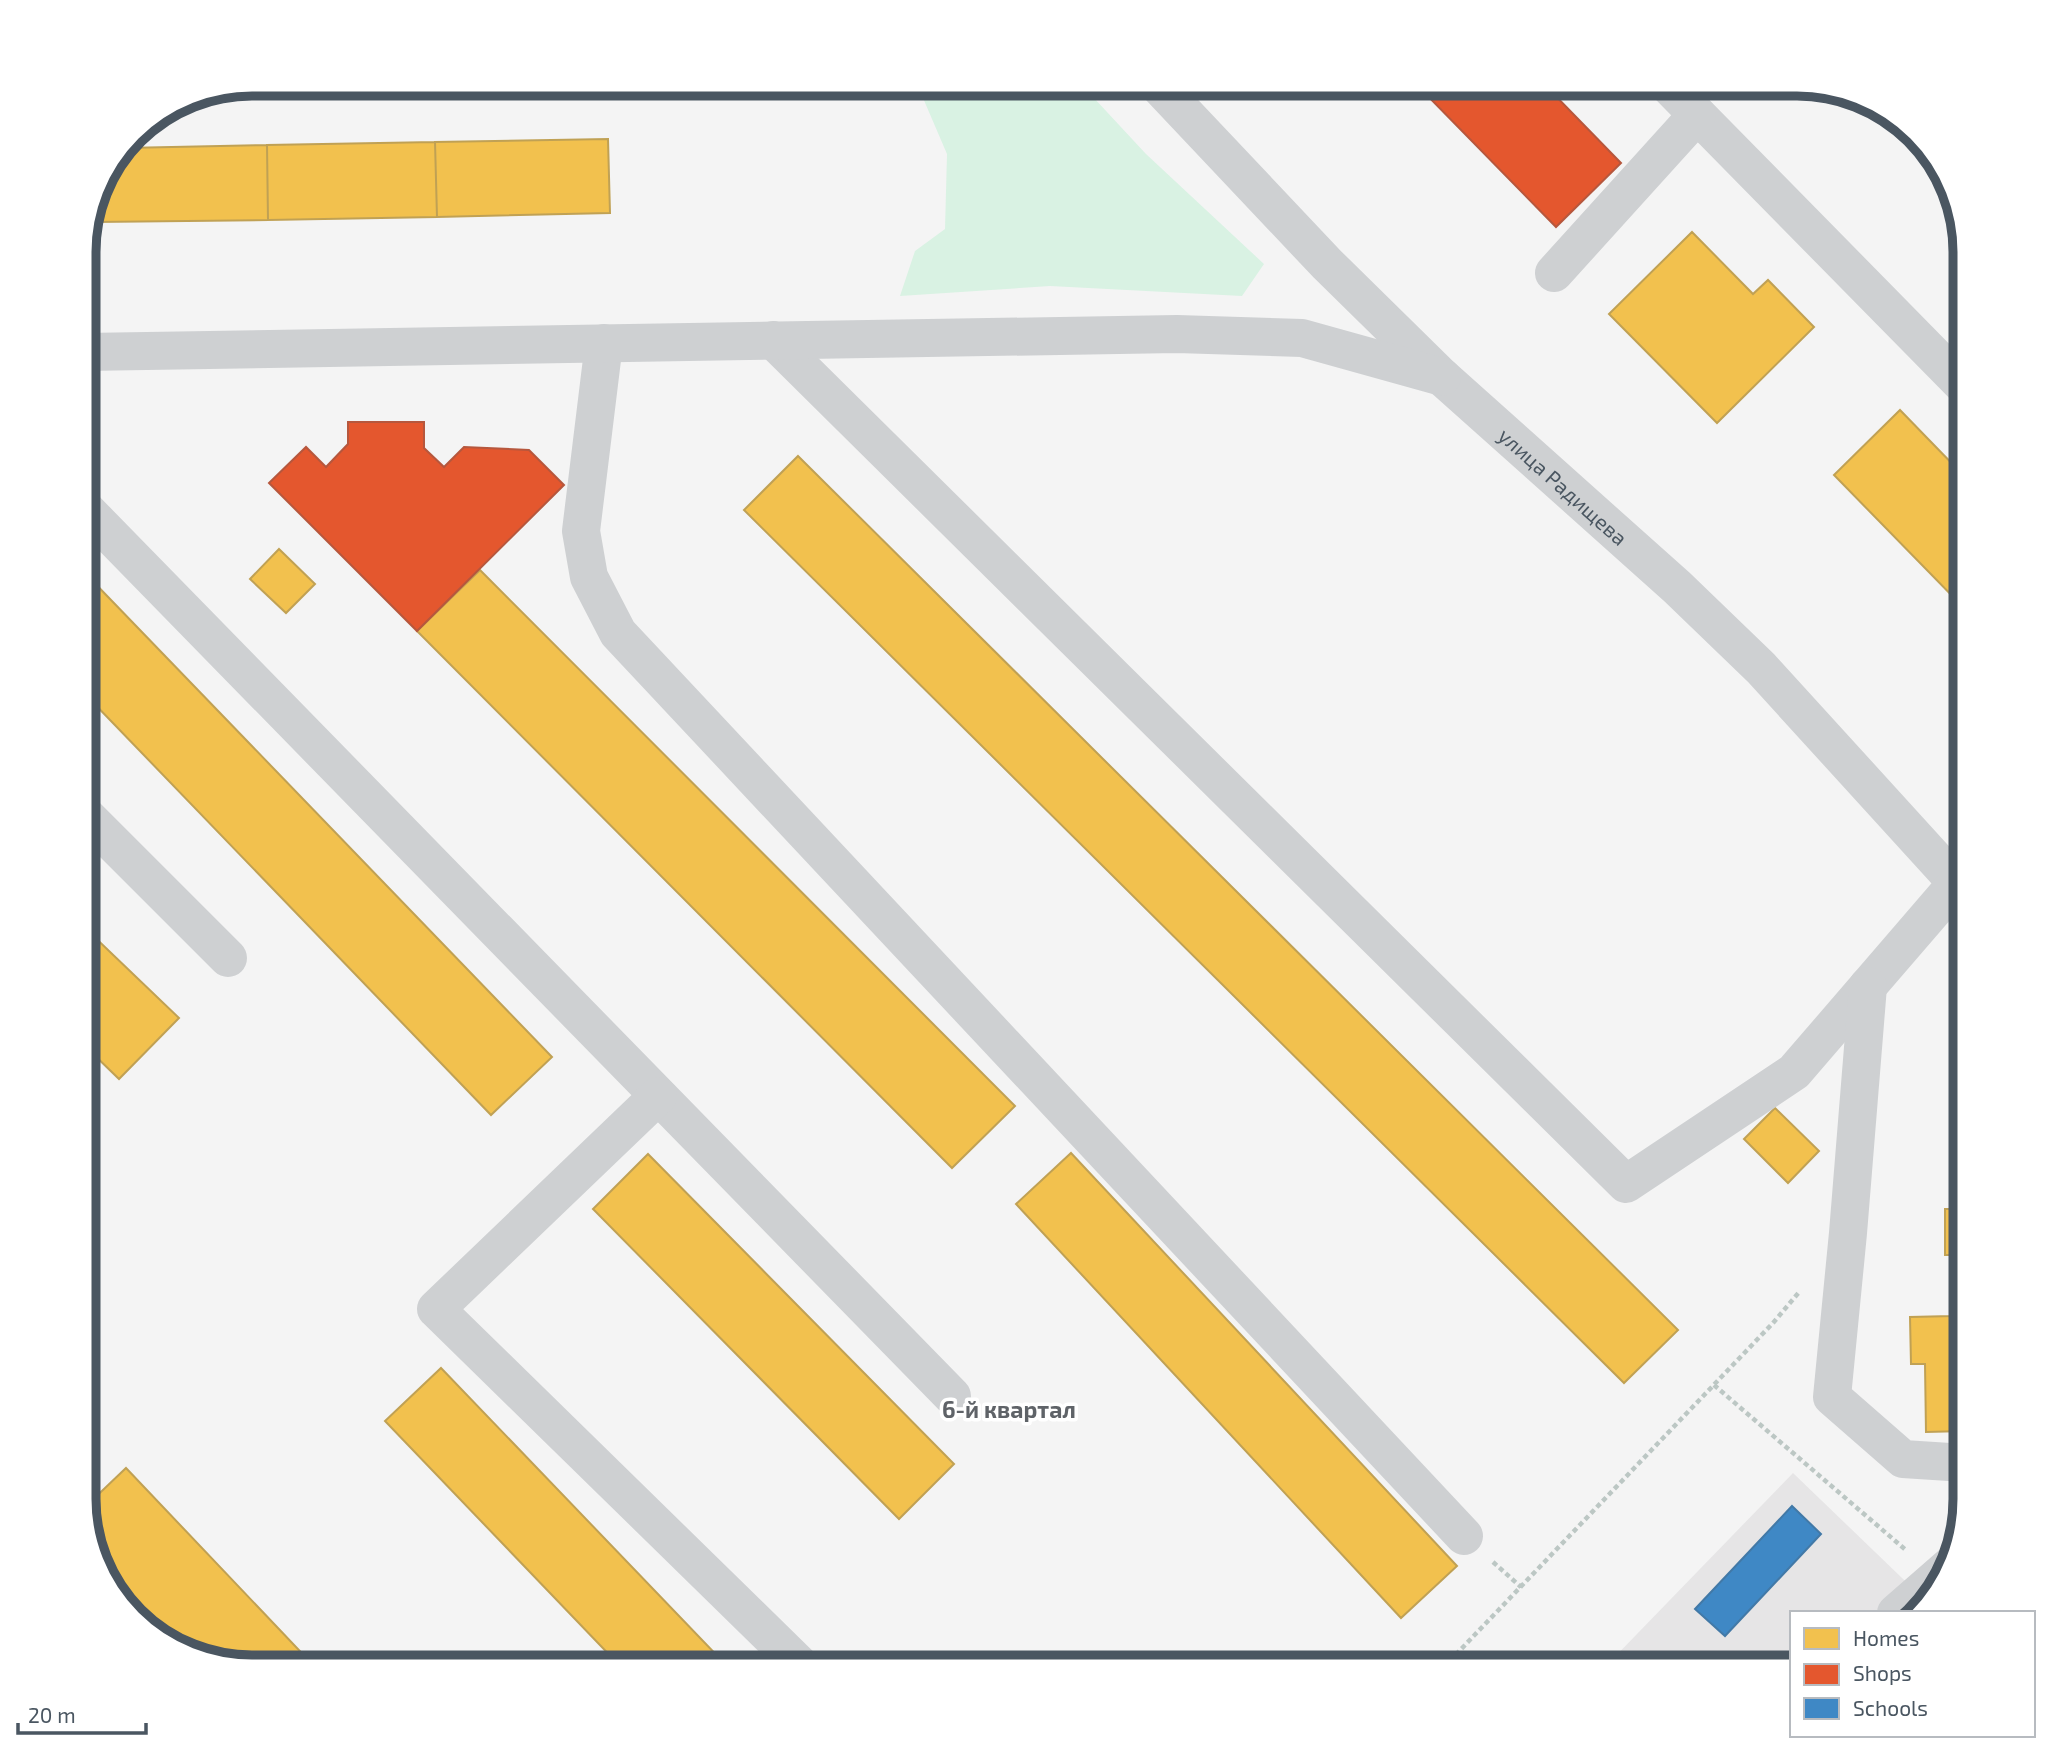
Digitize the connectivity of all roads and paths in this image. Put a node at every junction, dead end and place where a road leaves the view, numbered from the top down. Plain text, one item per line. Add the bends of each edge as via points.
1 (1168, 96) edge
2 (1679, 96) edge
3 (1697, 115) junction
4 (1554, 273) dead end
5 (773, 341) junction
6 (604, 343) junction
7 (97, 352) edge
8 (1953, 375) edge
9 (1442, 377) junction
10 (97, 521) edge
11 (97, 827) edge
12 (1953, 879) edge
13 (1953, 896) edge
14 (228, 958) dead end
15 (1868, 986) junction
16 (658, 1096) junction
17 (1806, 1283) dead end
18 (1714, 1385) junction
19 (952, 1396) dead end
20 (1953, 1461) edge
21 (1464, 1536) dead end
22 (1938, 1566) edge
23 (1925, 1587) edge
24 (1898, 1611) edge
25 (790, 1655) edge
26 (1455, 1655) edge

1 - 9 street, улица Радищева via 1327,264
2 - 3 street
3 - 4 street
3 - 8 street
5 - 6 street
5 - 9 street via 1177,334 1302,338
5 - 15 street via 1626,1184 1794,1072
6 - 7 street
6 - 21 street via 581,531 589,577 618,633
9 - 12 street, улица Радищева via 1677,586 1761,668
10 - 16 street
11 - 14 street
13 - 15 street
15 - 20 street via 1832,1397 1903,1459
16 - 19 street
16 - 25 street via 436,1309
17 - 18 path
18 - 22 path
18 - 26 path
23 - 24 street

